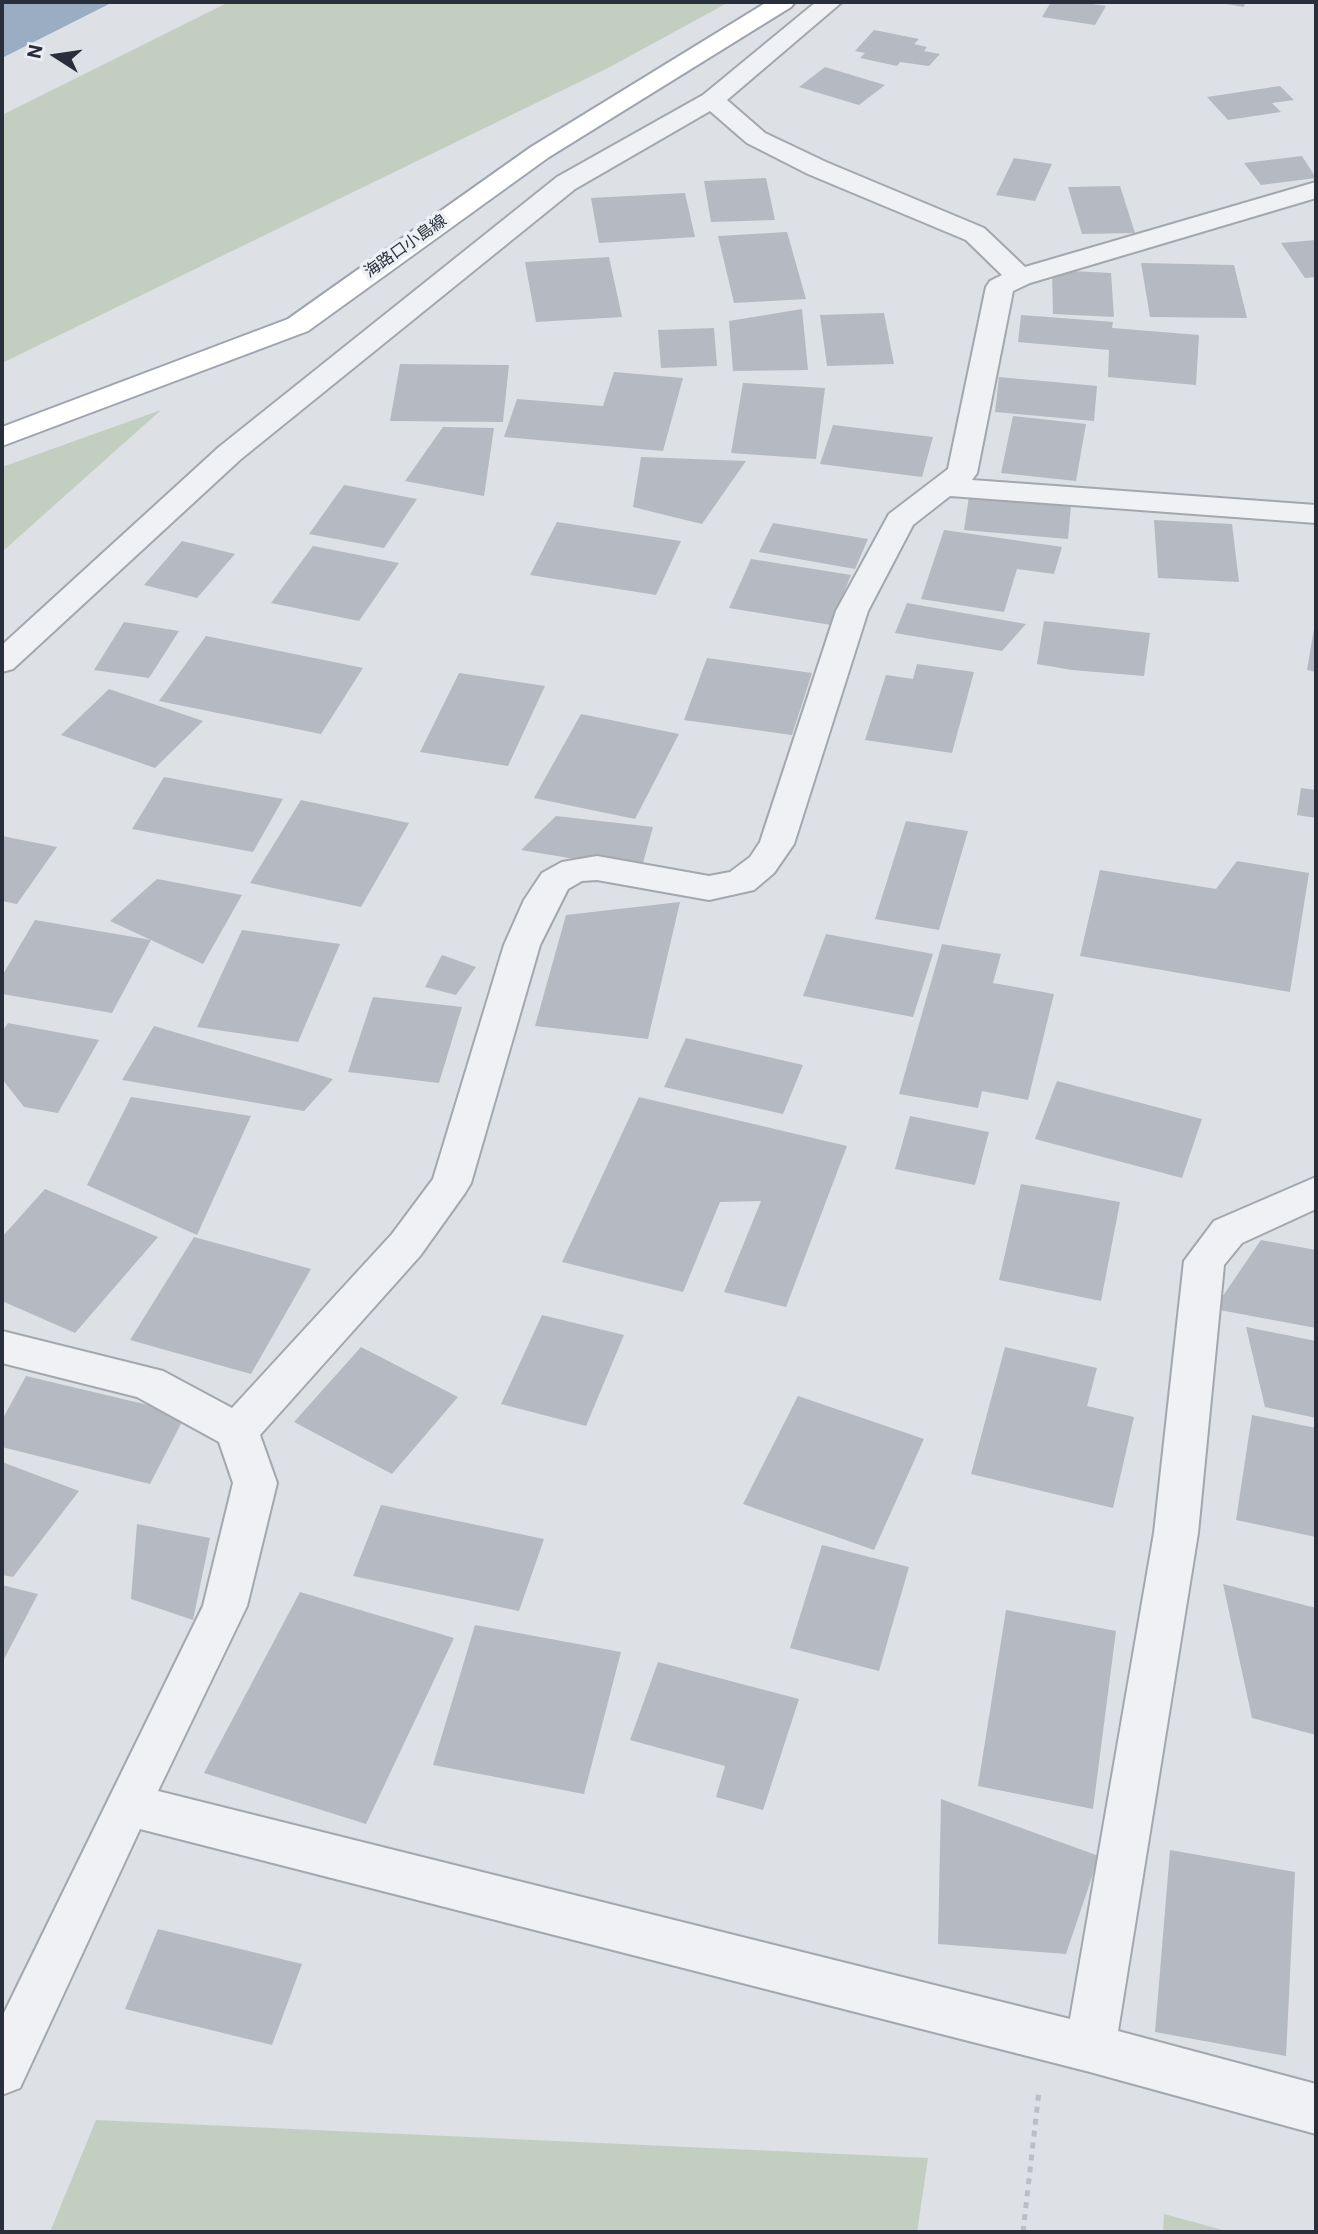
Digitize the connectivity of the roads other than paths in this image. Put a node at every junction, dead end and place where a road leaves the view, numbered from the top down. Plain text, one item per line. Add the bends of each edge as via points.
1 (783, 2) edge
2 (830, 2) edge
3 (712, 100) junction
4 (1316, 190) edge
5 (1020, 276) junction
6 (2, 437) edge
7 (944, 487) junction
8 (1316, 514) edge
9 (2, 662) edge
10 (1316, 1192) edge
11 (2, 1347) edge
12 (237, 1432) junction
13 (127, 1805) junction
14 (1068, 2043) junction
15 (2, 2071) edge
16 (1316, 2109) edge

1 - 6 main road, 海路口小島線 via 540,152 298,325
2 - 3 street
3 - 5 street via 756,138 975,234
3 - 9 street via 566,183 230,453
4 - 5 street
5 - 7 street via 999,287 962,473
7 - 8 street
7 - 12 street via 900,520 852,611 777,844 762,865 741,883 709,888 597,869 574,870 555,881 522,945 451,1183 406,1245
10 - 14 street via 1228,1232 1204,1261 1176,1533
11 - 12 street via 148,1383
12 - 13 street via 255,1483 225,1606
13 - 14 street
13 - 15 street
14 - 16 street

